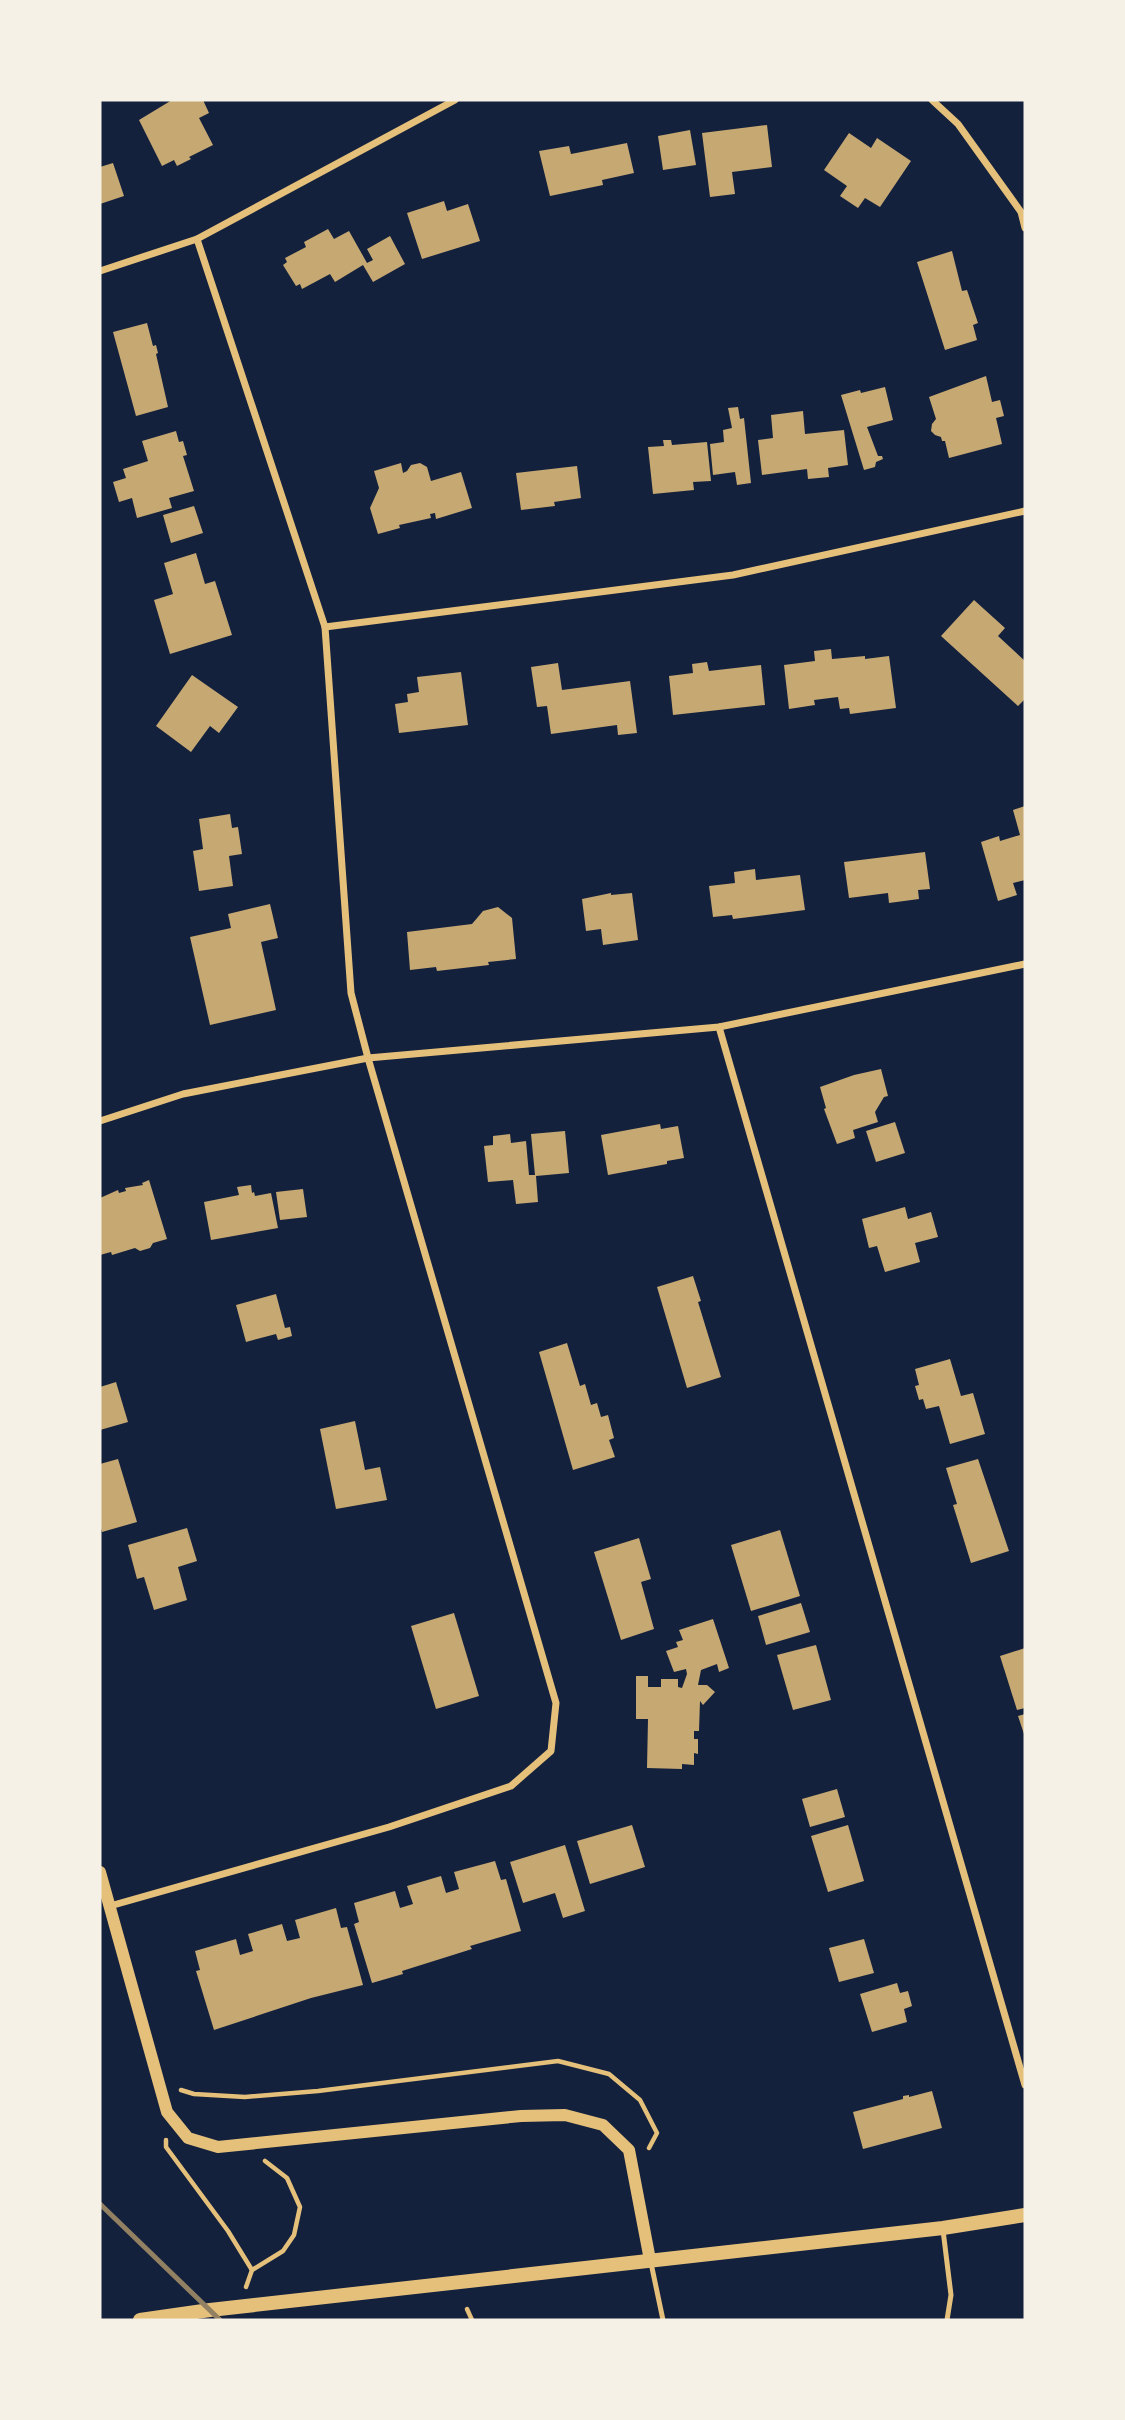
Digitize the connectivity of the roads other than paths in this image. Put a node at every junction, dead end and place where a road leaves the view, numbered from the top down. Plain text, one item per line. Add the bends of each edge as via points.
1 (455, 100) edge
2 (932, 100) edge
3 (1025, 228) edge
4 (197, 239) junction
5 (100, 271) edge
6 (1025, 511) edge
7 (325, 627) junction
8 (1025, 964) edge
9 (719, 1027) junction
10 (368, 1058) junction
11 (100, 1121) edge
12 (100, 1872) edge
13 (110, 1906) junction
14 (1025, 2085) edge
15 (1025, 2215) edge
16 (943, 2228) junction
17 (650, 2260) junction
18 (140, 2320) edge
19 (663, 2320) edge
20 (947, 2320) edge

1 - 4 street
2 - 3 street via 958,124 1021,212
4 - 5 street
4 - 7 street
6 - 7 street via 733,575
7 - 10 street via 351,993
8 - 9 street
9 - 10 street
9 - 14 street
10 - 11 street via 183,1094
10 - 13 street via 556,1703 551,1751 511,1786 389,1827
12 - 13 street
13 - 17 street via 167,2112 188,2138 218,2147 521,2116 565,2115 603,2125 629,2150
15 - 16 main road
16 - 17 main road
16 - 20 lane via 951,2295
17 - 18 main road
17 - 19 lane

